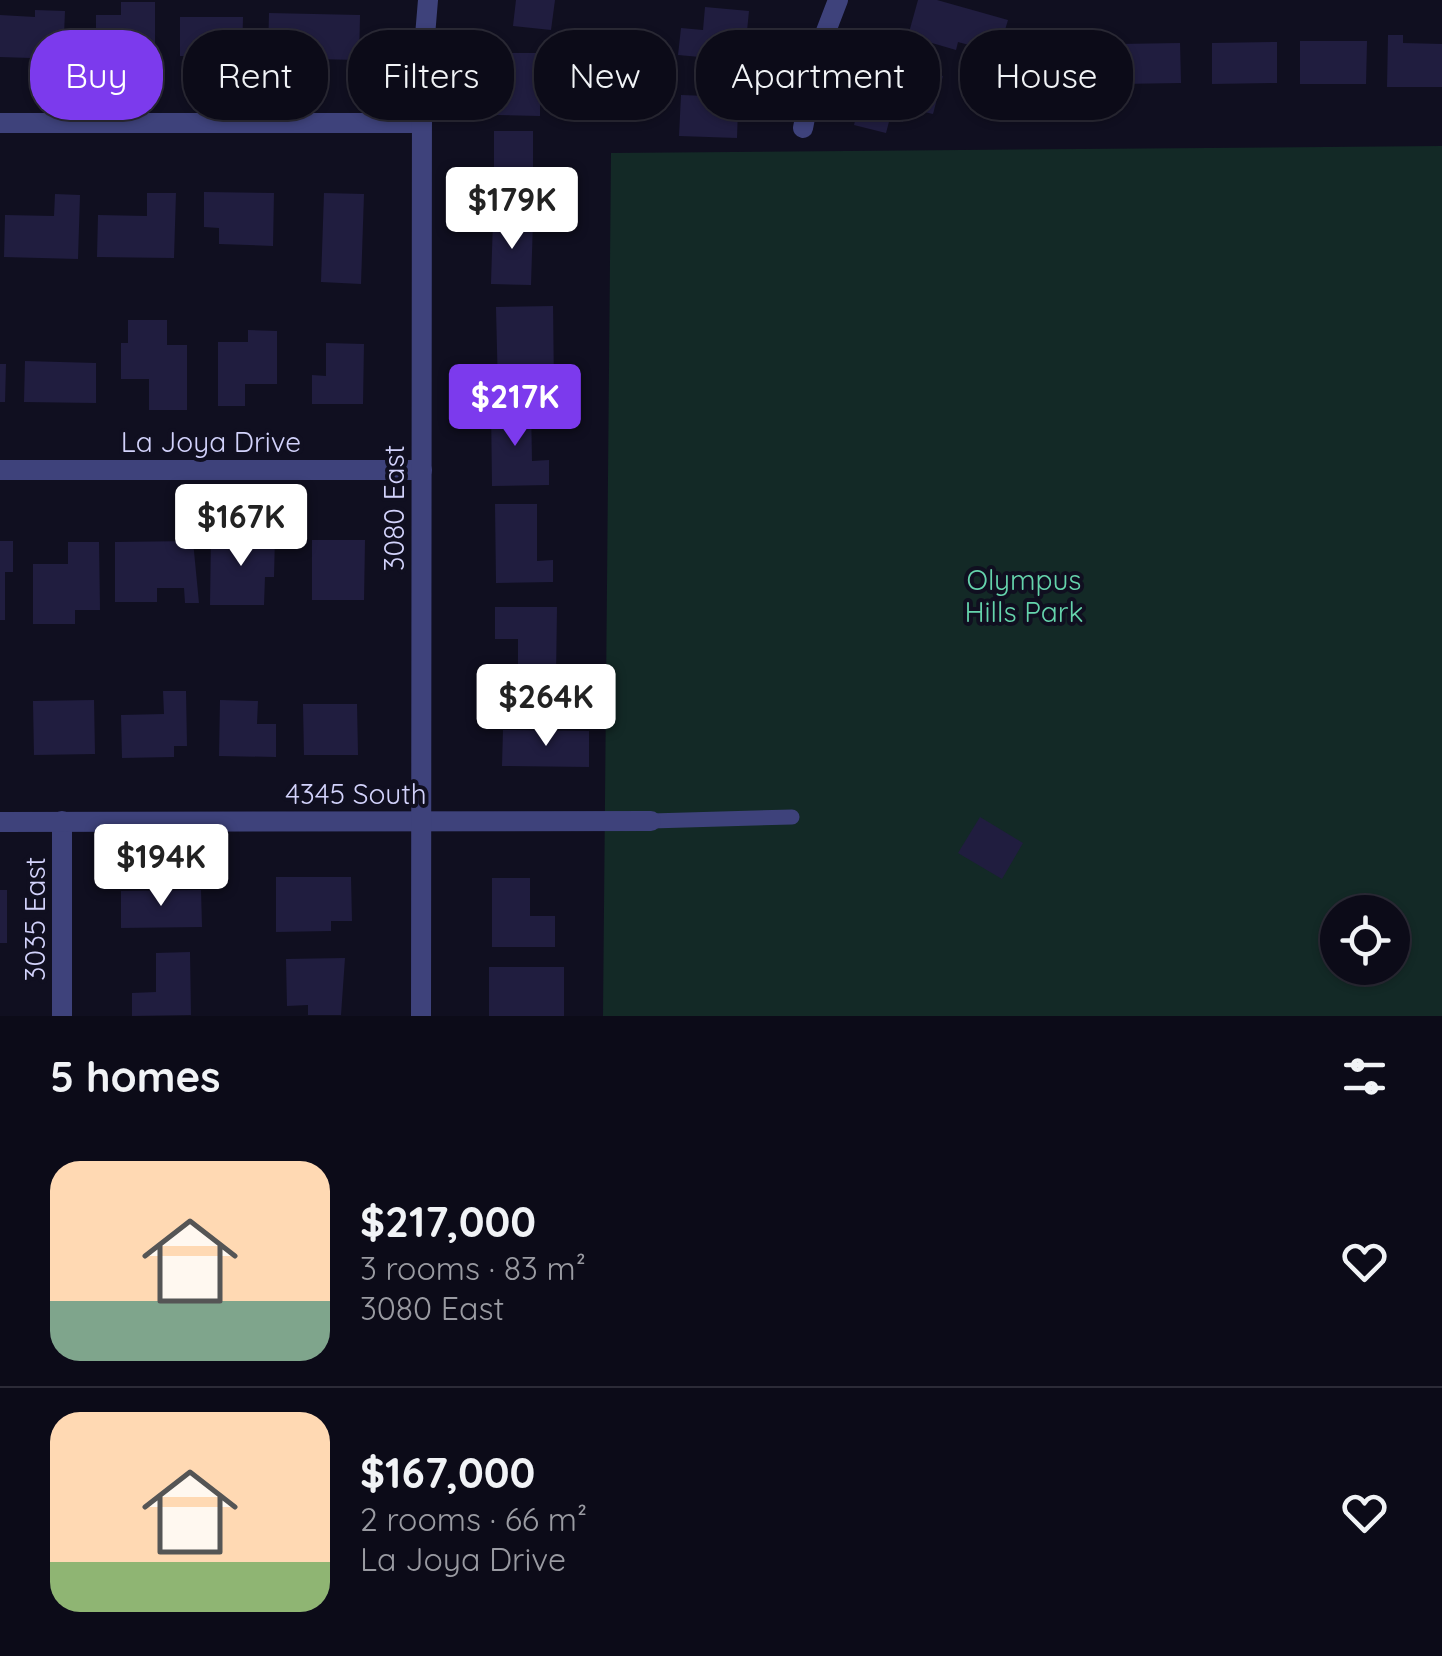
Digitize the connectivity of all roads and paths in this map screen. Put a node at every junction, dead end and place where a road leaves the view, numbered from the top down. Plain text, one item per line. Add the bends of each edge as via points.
1 (428, 0) edge
2 (838, 0) edge
3 (0, 123) edge
4 (422, 124) junction
5 (803, 128) dead end
6 (0, 470) edge
7 (422, 470) junction
8 (792, 817) dead end
9 (651, 821) joint
10 (0, 822) edge
11 (62, 822) junction
12 (422, 822) junction
13 (62, 1016) edge
14 (421, 1016) edge

1 - 4 street, 3080 East
2 - 5 street via 818,52
3 - 4 street
4 - 7 street, 3080 East
6 - 7 street, La Joya Drive
7 - 12 street, 3080 East
8 - 9 lane
9 - 12 street, 4345 South
10 - 11 street, 4345 South
11 - 12 street, 4345 South
11 - 13 street, 3035 East
12 - 14 street, 3080 East

